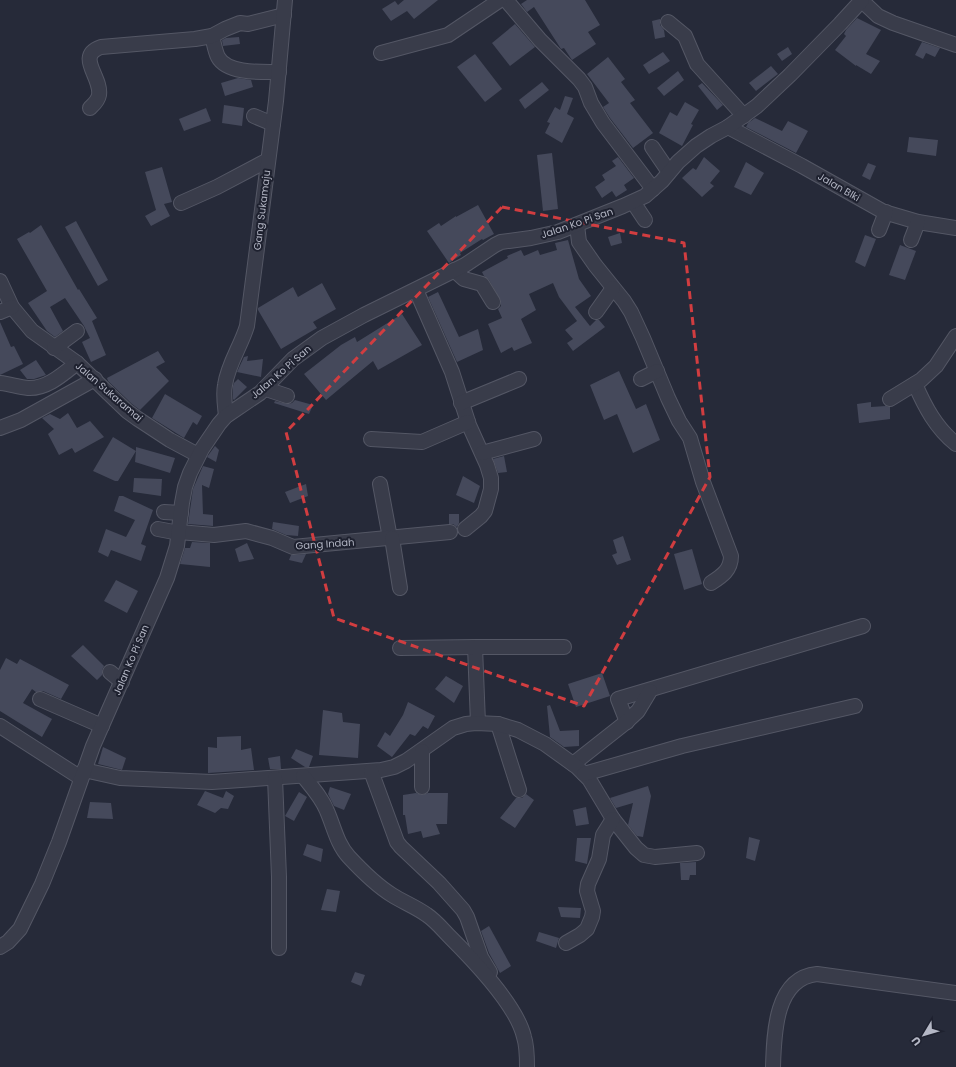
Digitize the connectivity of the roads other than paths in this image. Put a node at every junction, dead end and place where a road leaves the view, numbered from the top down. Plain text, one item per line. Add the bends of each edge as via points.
1 (285, 0) edge
2 (500, 0) edge
3 (506, 0) edge
4 (861, 0) edge
5 (284, 15) junction
6 (668, 22) dead end
7 (212, 36) junction
8 (956, 45) edge
9 (381, 53) dead end
10 (279, 72) junction
11 (90, 108) dead end
12 (254, 116) dead end
13 (744, 116) junction
14 (273, 124) junction
15 (728, 127) junction
16 (652, 147) dead end
17 (268, 160) junction
18 (669, 172) junction
19 (653, 189) junction
20 (633, 202) junction
21 (180, 203) dead end
22 (886, 212) junction
23 (645, 220) dead end
24 (918, 222) junction
25 (577, 225) junction
26 (956, 228) edge
27 (879, 230) dead end
28 (911, 240) dead end
29 (454, 270) junction
30 (0, 281) edge
31 (613, 288) junction
32 (416, 290) junction
33 (493, 302) dead end
34 (6, 310) edge
35 (596, 312) dead end
36 (77, 331) dead end
37 (956, 336) edge
38 (54, 348) junction
39 (77, 363) junction
40 (657, 371) junction
41 (519, 378) dead end
42 (641, 378) dead end
43 (95, 379) junction
44 (0, 384) edge
45 (914, 384) junction
46 (266, 389) junction
47 (287, 396) dead end
48 (890, 399) dead end
49 (461, 403) junction
50 (226, 416) junction
51 (468, 422) junction
52 (0, 428) edge
53 (371, 439) dead end
54 (534, 439) dead end
55 (956, 444) edge
56 (482, 453) junction
57 (198, 455) junction
58 (380, 484) dead end
59 (164, 512) dead end
60 (181, 513) junction
61 (158, 529) dead end
62 (465, 530) dead end
63 (179, 532) junction
64 (450, 532) dead end
65 (391, 538) junction
66 (711, 583) dead end
67 (400, 588) dead end
68 (863, 626) dead end
69 (474, 647) junction
70 (564, 647) dead end
71 (400, 648) dead end
72 (110, 672) dead end
73 (122, 682) junction
74 (650, 691) junction
75 (40, 699) dead end
76 (855, 706) dead end
77 (627, 722) junction
78 (478, 723) junction
79 (498, 724) junction
80 (0, 726) edge
81 (102, 726) junction
82 (422, 751) junction
83 (573, 764) junction
84 (371, 770) junction
85 (82, 774) junction
86 (584, 774) junction
87 (303, 776) junction
88 (275, 778) junction
89 (422, 786) dead end
90 (519, 790) dead end
91 (613, 819) junction
92 (697, 853) dead end
93 (566, 943) dead end
94 (0, 948) edge
95 (279, 948) dead end
96 (956, 994) edge
97 (516, 1018) junction
98 (527, 1067) edge
99 (773, 1067) edge

1 - 5 street, Gang Sukamaju
2 - 9 street via 448,35
3 - 19 street via 540,40 579,79 603,124
4 - 8 street via 878,16
4 - 13 street, Jalan Ko Pi San via 790,75
5 - 7 street via 240,24
5 - 10 street, Gang Sukamaju
6 - 13 street via 685,36 697,64
7 - 10 street via 218,58 226,66 234,69
7 - 11 street via 195,40 94,49 89,58 99,95
10 - 14 street, Gang Sukamaju
12 - 14 street
13 - 15 street, Jalan Ko Pi San
14 - 17 street, Gang Sukamaju
15 - 18 street, Jalan Ko Pi San via 700,142
15 - 22 street, Jalan Blki
16 - 18 street
17 - 21 street
17 - 50 street, Gang Sukamaju via 247,326 224,385
18 - 19 street, Jalan Ko Pi San
19 - 20 street, Jalan Ko Pi San
20 - 23 street
20 - 25 street, Jalan Ko Pi San
22 - 24 street, Jalan Blki
22 - 27 street
24 - 26 street, Jalan Blki
24 - 28 street
25 - 29 street, Jalan Ko Pi San via 558,232 501,242
25 - 31 street via 579,242
29 - 32 street, Jalan Ko Pi San
29 - 33 street via 464,279 482,284
30 - 34 street, Jalan Sukaramai
31 - 35 street
31 - 40 street via 631,312
32 - 46 street, Jalan Ko Pi San via 322,338 293,360
32 - 49 street via 452,372
34 - 38 street, Jalan Sukaramai
36 - 38 street
37 - 45 street via 936,366
38 - 39 street, Jalan Sukaramai
39 - 43 street, Jalan Sukaramai
39 - 44 street via 60,377 39,386 28,388
40 - 42 street
40 - 66 street via 674,411 690,438 730,556 731,562 726,572
41 - 49 street
43 - 52 street via 21,420
43 - 57 street, Jalan Sukaramai via 127,411
45 - 48 street
45 - 55 street via 933,421
46 - 47 street
46 - 50 street, Jalan Ko Pi San
49 - 51 street
50 - 57 street, Jalan Ko Pi San
51 - 53 street via 422,442
51 - 56 street
54 - 56 street
56 - 62 street via 490,474 491,489 485,512
57 - 60 street, Jalan Ko Pi San via 185,487
58 - 65 street
59 - 60 street
60 - 63 street, Jalan Ko Pi San
61 - 63 street, Gang Indah
63 - 65 street, Gang Indah via 214,535 246,531 293,547
63 - 73 street, Jalan Ko Pi San via 175,556 167,578
64 - 65 street, Gang Indah
65 - 67 street
68 - 74 street
69 - 70 street
69 - 71 street
69 - 78 street
72 - 73 street
73 - 81 street, Jalan Ko Pi San
74 - 77 street via 638,711
74 - 77 street via 618,699
75 - 81 street
76 - 86 street via 682,746
77 - 83 street
78 - 79 street
78 - 82 street via 453,728
79 - 83 street via 518,730 545,744
79 - 90 street
80 - 85 street
81 - 85 street, Jalan Ko Pi San
82 - 84 street via 394,767
82 - 89 street
83 - 86 street
84 - 87 street
84 - 97 street via 397,842 463,910 481,957
85 - 88 street via 212,782
85 - 94 street, Jalan Ko Pi San via 59,842 34,903 15,935
86 - 91 street
87 - 88 street
87 - 97 street via 322,801 342,848 380,886 434,921 475,964
88 - 95 street
91 - 92 street via 644,855 655,857
91 - 93 street via 603,835 599,859 588,884 592,917 587,929
96 - 99 street via 818,974 808,975 788,992 780,1007 776,1024
97 - 98 street via 525,1037

